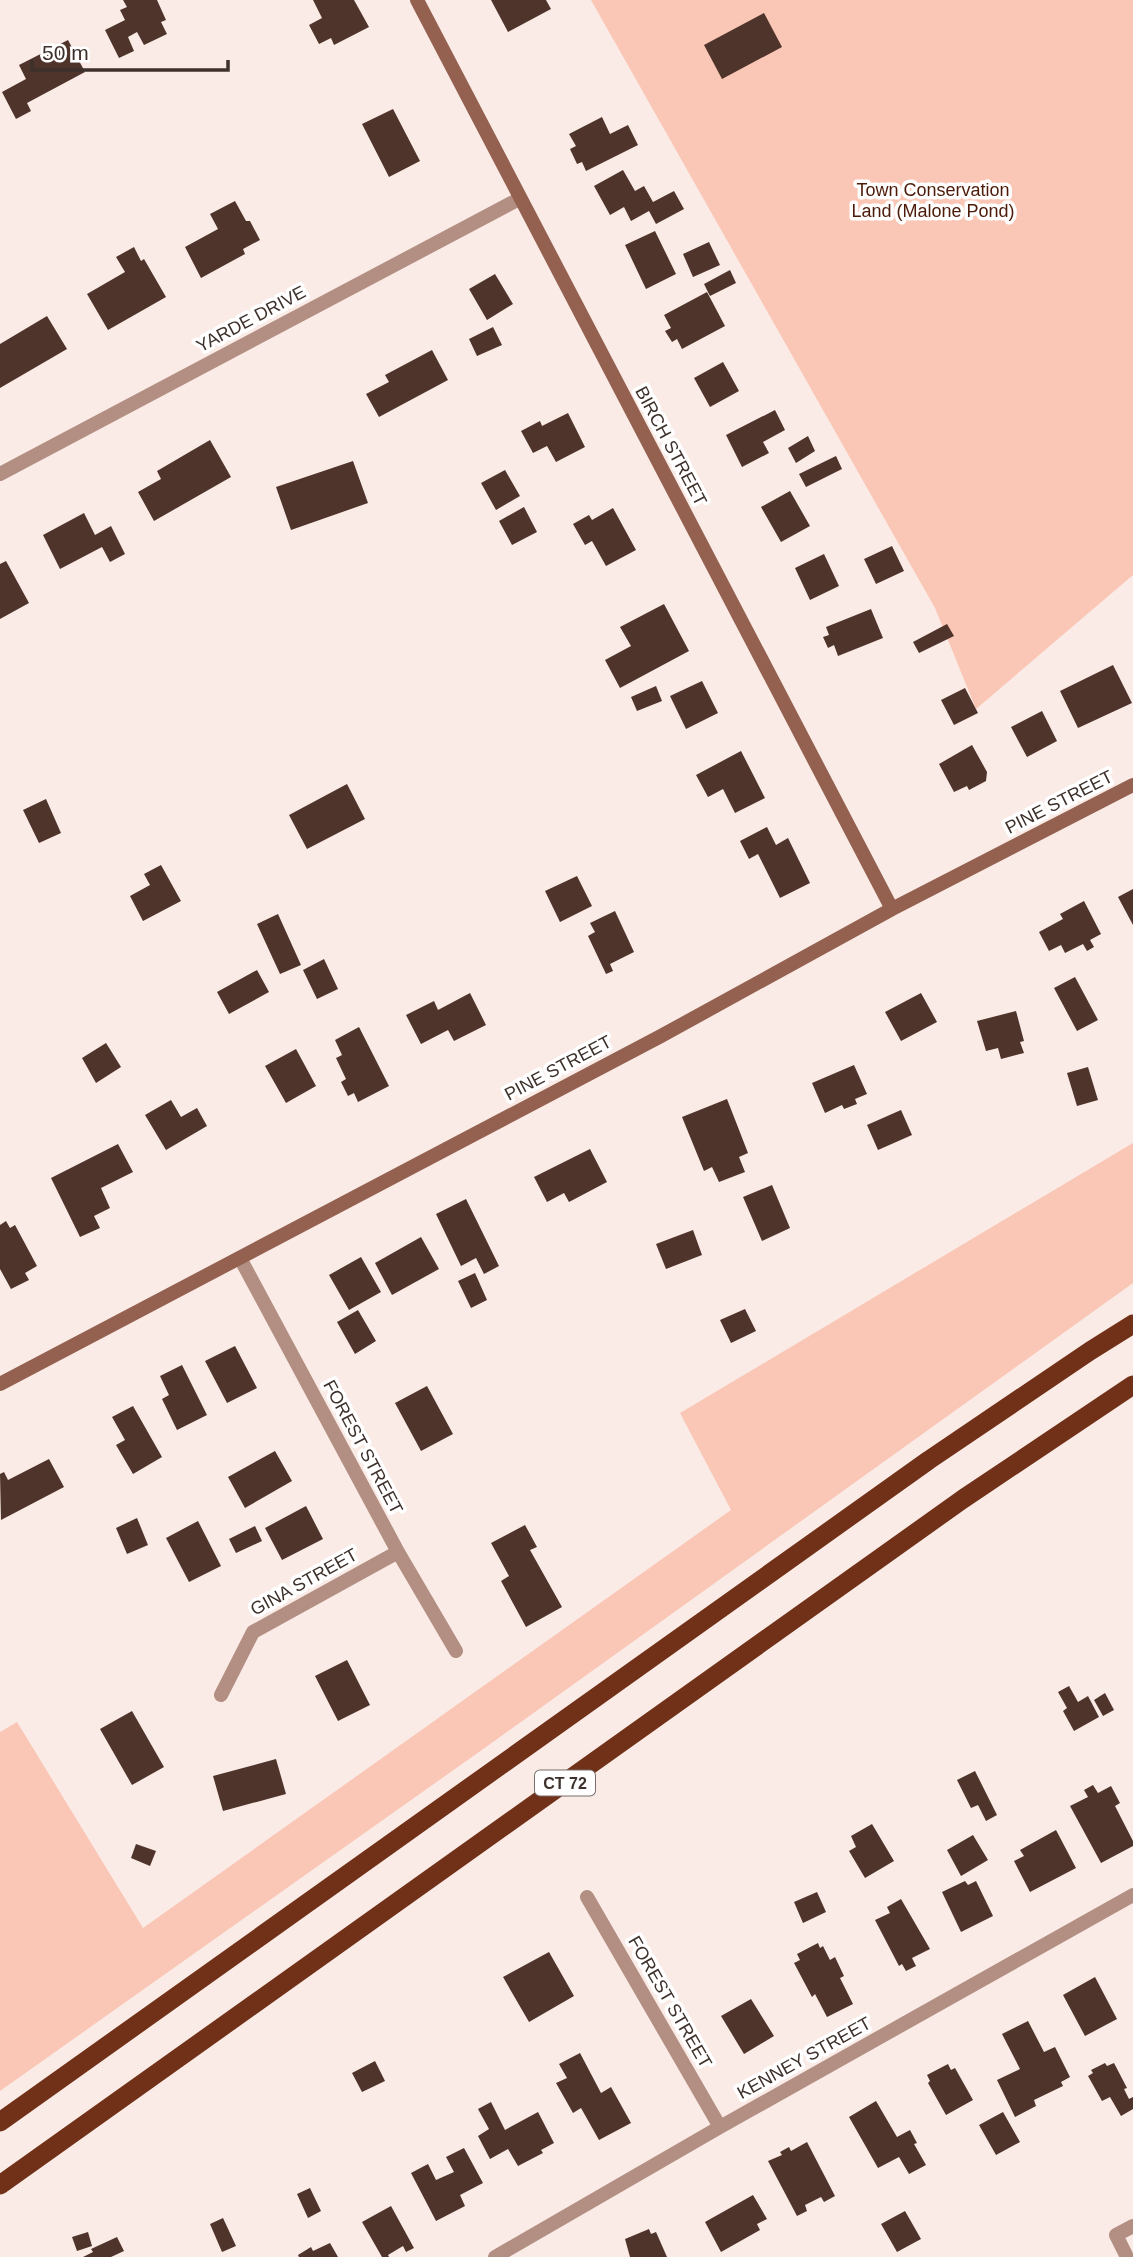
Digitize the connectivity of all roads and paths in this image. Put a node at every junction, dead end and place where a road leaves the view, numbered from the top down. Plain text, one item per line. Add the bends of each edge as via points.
1 (417, 0) edge
2 (519, 199) junction
3 (0, 474) edge
4 (1133, 785) edge
5 (892, 908) junction
6 (240, 1258) junction
7 (1133, 1324) edge
8 (0, 1384) edge
9 (1133, 1385) edge
10 (398, 1552) junction
11 (456, 1651) dead end
12 (221, 1695) dead end
13 (1133, 1895) edge
14 (587, 1897) dead end
15 (0, 2122) edge
16 (720, 2127) junction
17 (0, 2185) edge
18 (1133, 2226) edge
19 (495, 2257) edge
20 (1127, 2257) edge

1 - 2 main road, BIRCH STREET
2 - 3 street, YARDE DRIVE
2 - 5 main road, BIRCH STREET
4 - 5 main road, PINE STREET
5 - 6 main road, PINE STREET via 661,1036
6 - 8 main road, PINE STREET
6 - 10 street, FOREST STREET
7 - 15 highway, CT 72 via 929,1460
9 - 17 highway, CT 72 via 963,1499
10 - 11 street, FOREST STREET
10 - 12 street, GINA STREET via 253,1632
13 - 16 street, KENNEY STREET
14 - 16 street, FOREST STREET
16 - 19 street, KENNEY STREET
18 - 20 street via 1116,2235

